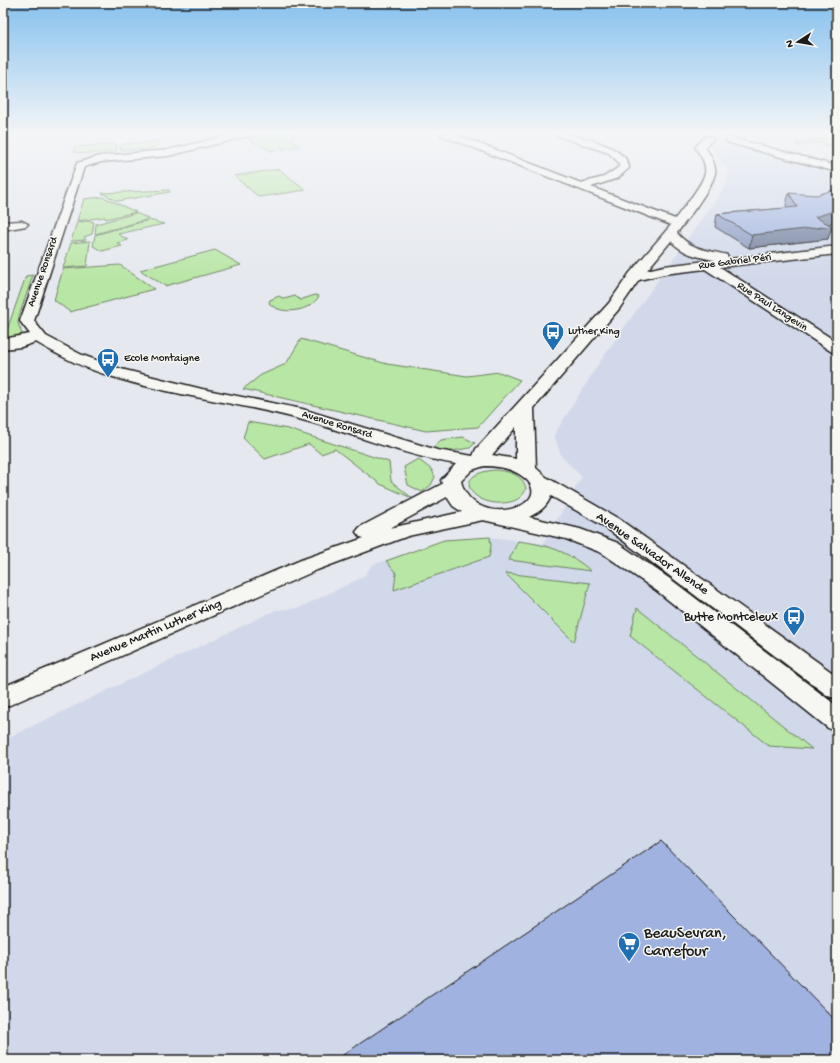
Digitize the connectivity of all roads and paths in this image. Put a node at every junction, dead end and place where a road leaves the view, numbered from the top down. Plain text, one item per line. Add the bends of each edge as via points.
1 (74, 183) edge
2 (571, 183) edge
3 (594, 183) edge
4 (705, 183) edge
5 (580, 186) junction
6 (22, 224) dead end
7 (3, 226) edge
8 (674, 228) junction
9 (837, 250) edge
10 (760, 259) junction
11 (707, 265) junction
12 (634, 277) junction
13 (39, 336) junction
14 (3, 344) edge
15 (837, 349) edge
16 (525, 407) junction
17 (403, 446) junction
18 (479, 461) junction
19 (533, 476) junction
20 (451, 483) junction
21 (489, 514) junction
22 (308, 565) junction
23 (837, 689) edge
24 (3, 698) edge
25 (837, 720) edge

1 - 13 street, Avenue Ronsard via 28,314 27,321
2 - 5 street
3 - 5 street
4 - 8 street via 700,194
5 - 8 street
6 - 7 street
8 - 10 street via 678,244 699,254 723,258
8 - 12 street
9 - 10 street, Rue Gabriel Péri
10 - 11 street, Rue Gabriel Péri
11 - 12 street, Rue Gabriel Péri via 664,270
11 - 15 street, Rue Paul Langevin
12 - 16 street via 614,306
13 - 14 street
13 - 17 street, Avenue Ronsard via 76,358 116,373 302,414
16 - 18 street via 486,449
16 - 19 street
17 - 18 street, Avenue Ronsard via 434,455
17 - 20 street, Avenue Ronsard via 431,462
18 - 19 street via 508,462
18 - 20 street via 461,470
19 - 21 street via 543,490 541,499 532,508 510,515
19 - 23 street, Avenue Salvador Allende via 612,523
20 - 21 street via 458,498 468,508
20 - 22 street, Avenue Martin Luther King
21 - 22 street, Avenue Martin Luther King via 402,531
21 - 25 street, Avenue Salvador Allende via 573,534 610,548 665,586
22 - 24 street, Avenue Martin Luther King

